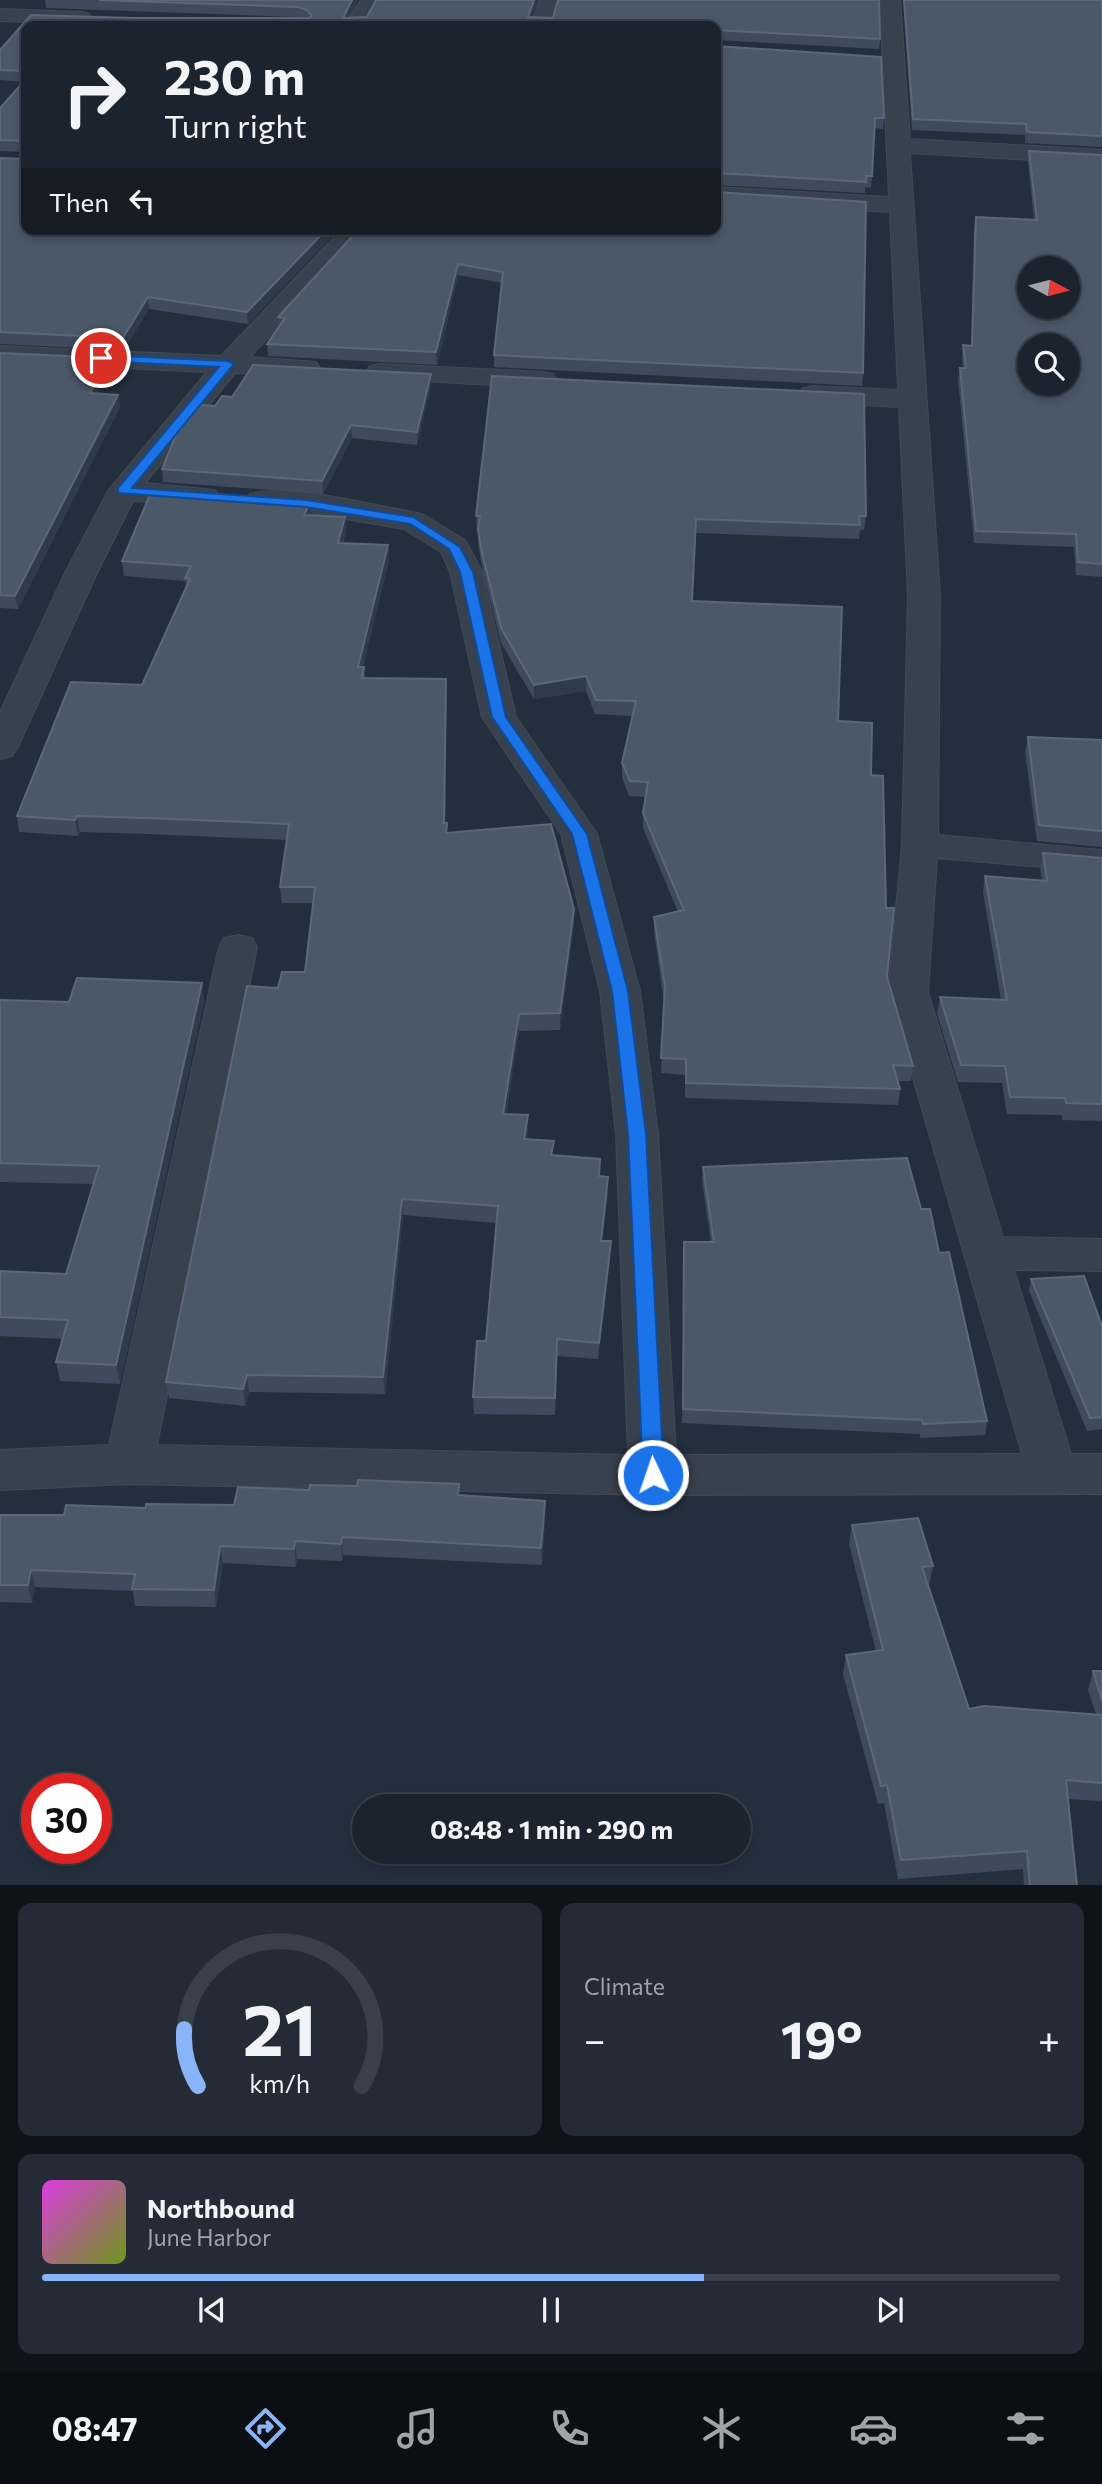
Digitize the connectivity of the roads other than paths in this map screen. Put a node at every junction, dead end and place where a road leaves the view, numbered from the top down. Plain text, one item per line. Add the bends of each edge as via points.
1 (371, 0) edge
2 (550, 0) edge
3 (890, 0) edge
4 (0, 15) edge
5 (109, 19) edge
6 (358, 21) edge
7 (543, 21) edge
8 (900, 145) junction
9 (1102, 157) edge
10 (721, 194) edge
11 (903, 205) junction
12 (350, 235) edge
13 (0, 354) edge
14 (228, 364) junction
15 (570, 382) edge
16 (790, 393) edge
17 (913, 399) junction
18 (123, 491) junction
19 (0, 749) edge
20 (920, 845) junction
21 (1102, 861) edge
22 (238, 947) dead end
23 (987, 1253) junction
24 (1102, 1255) edge
25 (129, 1464) junction
26 (0, 1470) edge
27 (1052, 1473) junction
28 (1102, 1474) edge
29 (653, 1475) junction

1 - 6 street
2 - 7 street
3 - 8 street via 880,59
4 - 5 street
8 - 9 street
8 - 11 street
10 - 11 street
11 - 17 street
12 - 14 street
13 - 14 street
14 - 15 street
14 - 18 street
16 - 17 street
17 - 20 street via 924,595
18 - 19 street
18 - 29 street via 306,503 413,521 454,547 466,572 499,717 579,834 620,991 637,1134
20 - 21 street
20 - 23 street via 908,992
22 - 25 street
23 - 24 street
23 - 27 street
25 - 26 street
25 - 29 street
27 - 28 street
27 - 29 street

